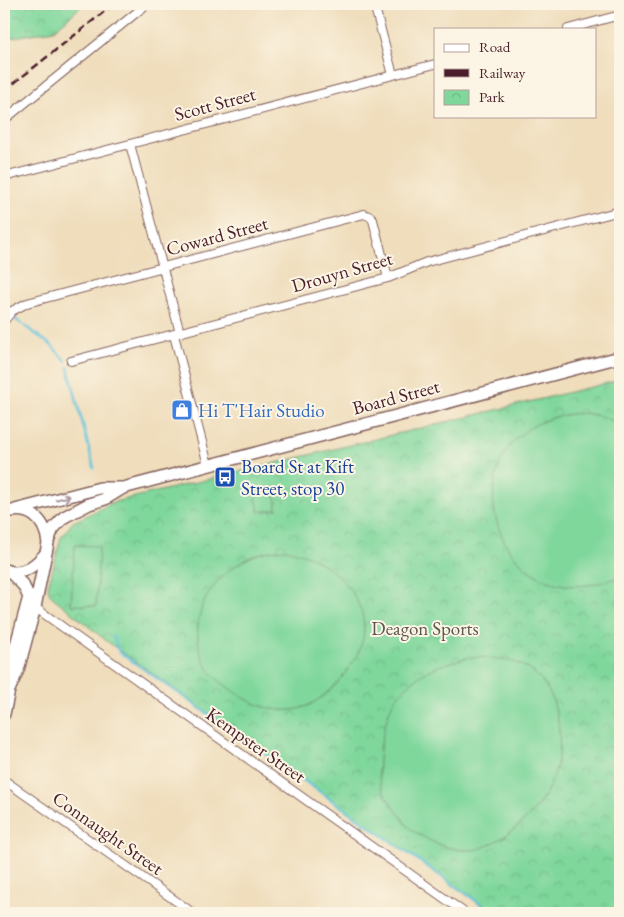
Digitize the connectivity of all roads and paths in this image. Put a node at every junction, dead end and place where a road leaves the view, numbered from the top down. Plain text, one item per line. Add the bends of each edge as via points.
1 (147, 4) edge
2 (374, 4) edge
3 (620, 15) edge
4 (572, 28) edge
5 (434, 64) edge
6 (393, 75) junction
7 (4, 120) edge
8 (130, 144) junction
9 (4, 177) edge
10 (620, 211) edge
11 (163, 267) junction
12 (388, 278) junction
13 (4, 321) edge
14 (177, 334) junction
15 (620, 357) edge
16 (71, 360) dead end
17 (208, 465) junction
18 (123, 488) junction
19 (16, 510) junction
20 (4, 513) edge
21 (47, 548) junction
22 (7, 570) edge
23 (32, 605) junction
24 (4, 714) edge
25 (4, 780) edge
26 (194, 913) edge
27 (465, 913) edge

1 - 7 street
2 - 6 street
3 - 4 street
5 - 6 street, Scott Street
6 - 8 street, Scott Street
8 - 9 street, Scott Street
8 - 11 street
10 - 12 street, Drouyn Street via 427,262
11 - 12 street, Coward Street via 364,214 373,220
11 - 13 street, Coward Street via 27,303 12,311
11 - 14 street
12 - 14 street, Drouyn Street
14 - 16 street, Drouyn Street
14 - 17 street
15 - 17 main road, Board Street
17 - 18 main road, Board Street
19 -> 18 main road, Board Street via 100,488
18 - 21 main road, Board Street via 104,500 64,516 54,529
19 - 20 main road, Board Street
19 - 21 main road via 38,518 47,534
21 - 22 main road via 33,567 18,572
21 - 23 main road
22 - 23 main road via 27,591
23 - 24 main road via 10,667
23 - 27 street, Kempster Street
25 - 26 street, Connaught Street

